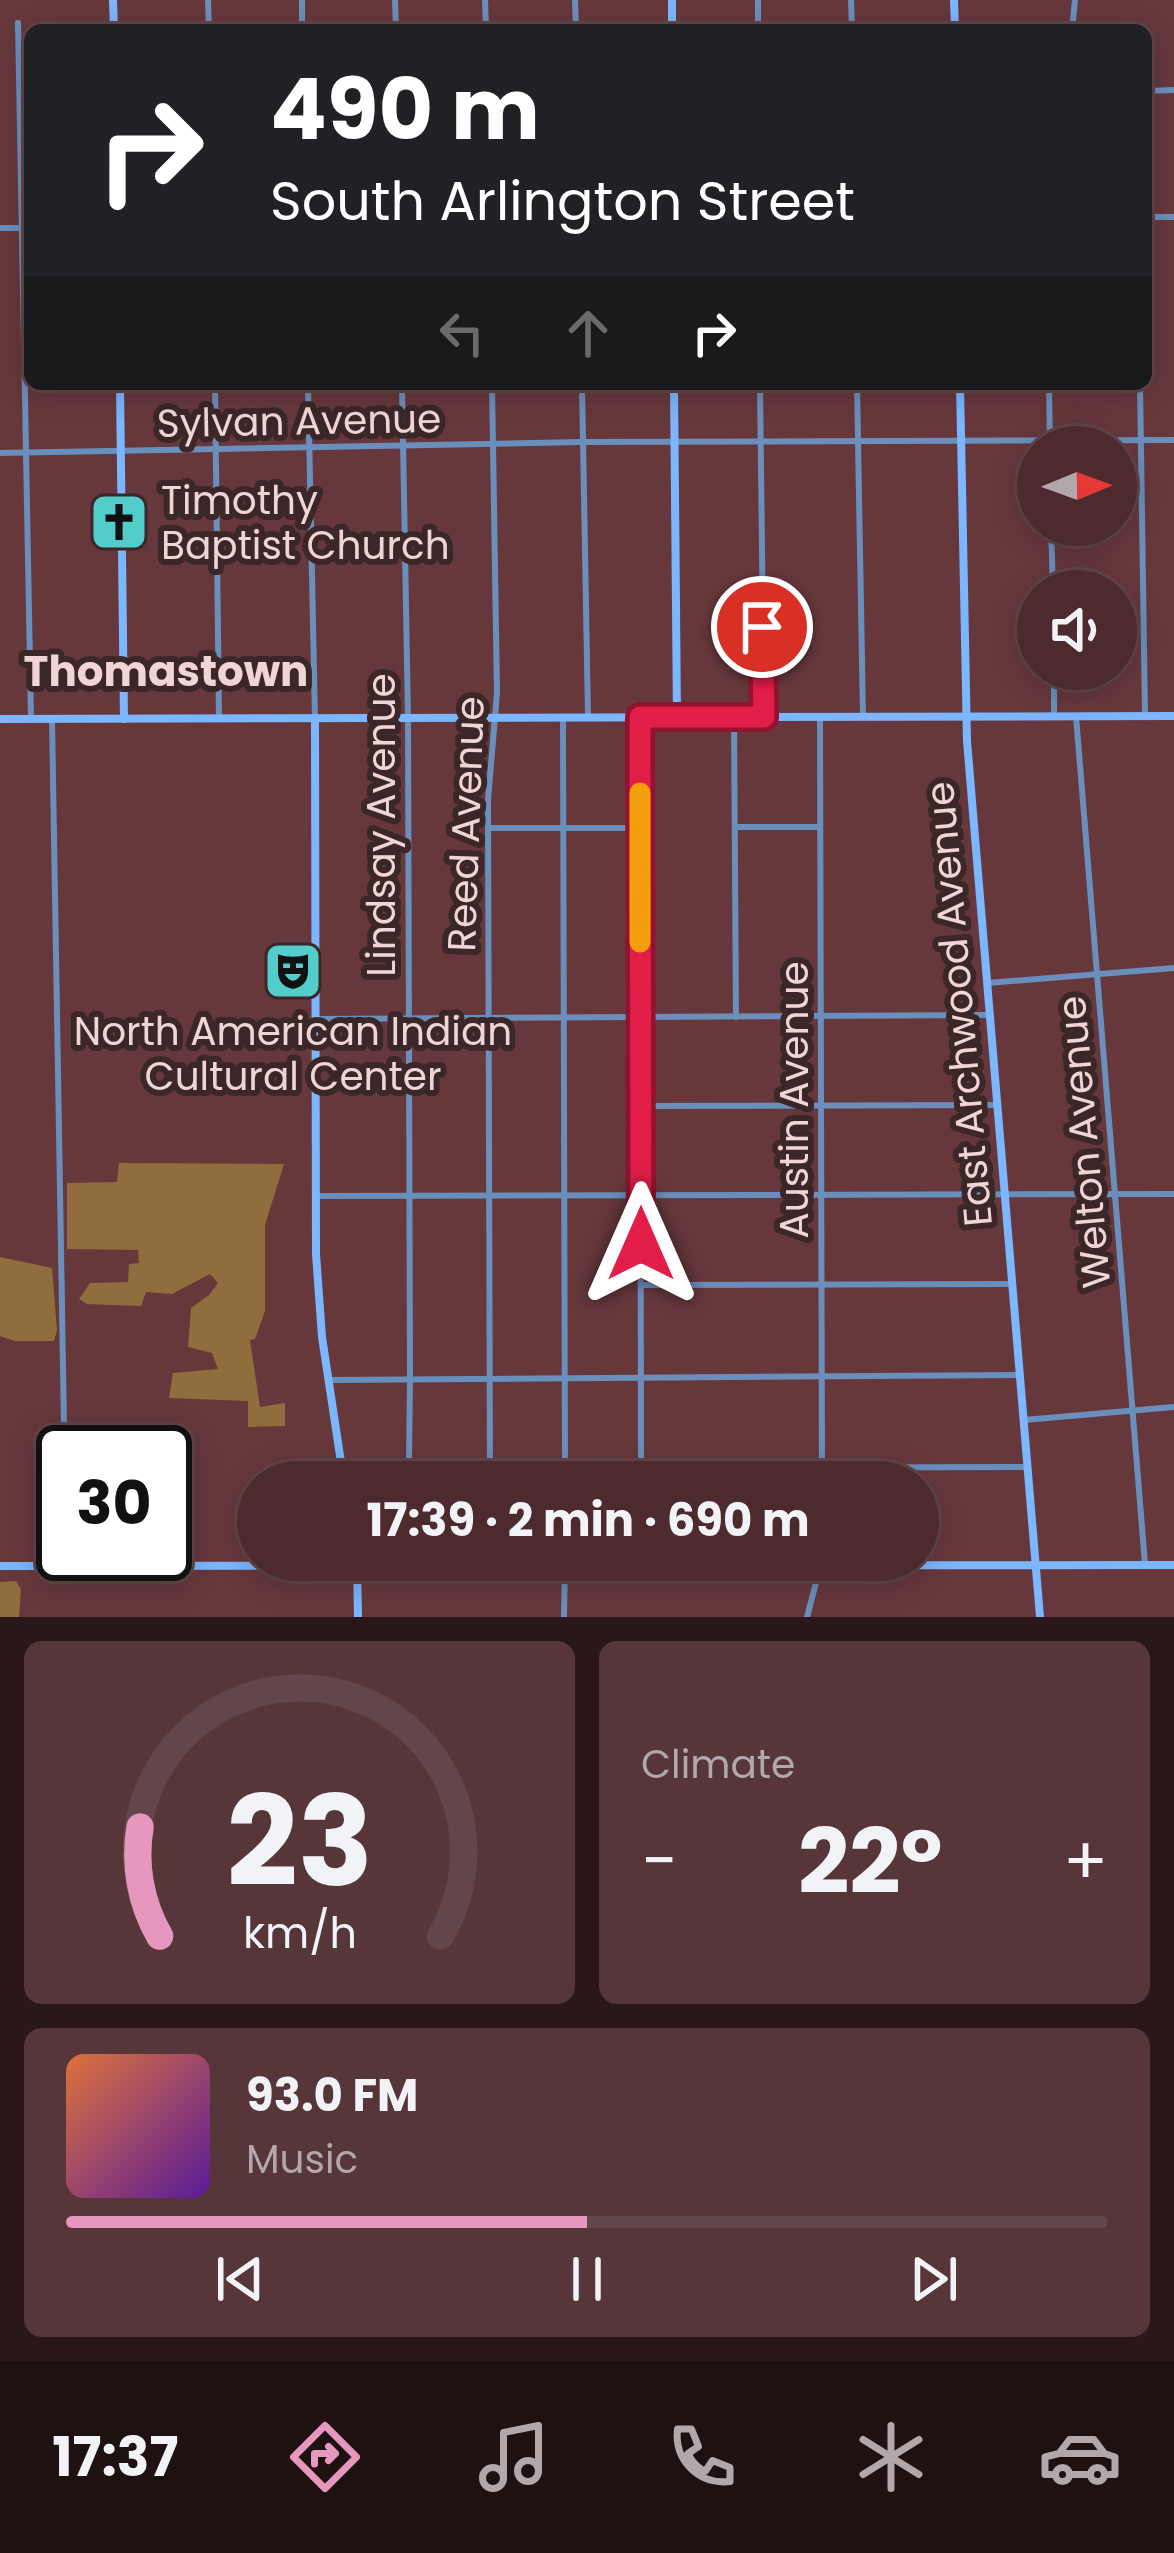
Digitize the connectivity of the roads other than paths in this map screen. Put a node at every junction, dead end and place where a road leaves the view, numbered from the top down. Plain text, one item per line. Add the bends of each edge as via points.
1 (18, 23) dead end
2 (24, 177) edge
3 (26, 390) edge
4 (120, 390) edge
5 (215, 390) edge
6 (308, 390) edge
7 (402, 390) edge
8 (492, 390) edge
9 (582, 390) edge
10 (674, 390) edge
11 (760, 390) edge
12 (857, 390) edge
13 (960, 390) edge
14 (1049, 390) edge
15 (1140, 390) edge
16 (1050, 426) edge
17 (1174, 440) edge
18 (760, 441) junction
19 (858, 441) junction
20 (961, 441) junction
21 (1137, 441) edge
22 (1140, 441) junction
23 (583, 442) junction
24 (675, 442) junction
25 (1017, 443) edge
26 (493, 444) junction
27 (404, 446) junction
28 (310, 447) junction
29 (217, 449) junction
30 (121, 451) junction
31 (26, 452) junction
32 (0, 453) edge
33 (1054, 690) edge
34 (863, 716) junction
35 (1054, 716) junction
36 (1076, 716) junction
37 (1145, 716) junction
38 (219, 717) junction
39 (563, 717) junction
40 (588, 717) junction
41 (640, 717) junction
42 (677, 717) junction
43 (734, 717) junction
44 (764, 717) junction
45 (820, 717) junction
46 (966, 717) junction
47 (408, 718) junction
48 (497, 718) junction
49 (1174, 718) edge
50 (0, 719) edge
51 (31, 719) junction
52 (52, 719) junction
53 (124, 719) junction
54 (315, 719) junction
55 (563, 827) junction
56 (735, 827) junction
57 (820, 827) junction
58 (489, 828) junction
59 (640, 828) junction
60 (1174, 968) edge
61 (1097, 974) junction
62 (987, 983) junction
63 (989, 1016) junction
64 (820, 1017) junction
65 (317, 1018) junction
66 (409, 1018) junction
67 (489, 1018) junction
68 (564, 1018) junction
69 (640, 1018) junction
70 (736, 1018) junction
71 (997, 1105) junction
72 (640, 1106) junction
73 (821, 1106) junction
74 (1004, 1194) junction
75 (1115, 1194) junction
76 (1174, 1194) edge
77 (640, 1195) junction
78 (821, 1195) junction
79 (316, 1196) junction
80 (410, 1196) junction
81 (489, 1196) junction
82 (564, 1196) junction
83 (821, 1284) junction
84 (1012, 1284) junction
85 (641, 1285) junction
86 (1019, 1375) junction
87 (490, 1377) junction
88 (565, 1377) junction
89 (641, 1377) junction
90 (822, 1377) junction
91 (410, 1378) junction
92 (328, 1380) junction
93 (1174, 1407) edge
94 (1133, 1411) junction
95 (1024, 1420) junction
96 (64, 1425) edge
97 (341, 1461) edge
98 (409, 1461) edge
99 (490, 1461) edge
100 (565, 1461) edge
101 (641, 1461) edge
102 (822, 1461) edge
103 (939, 1467) edge
104 (1028, 1467) junction
105 (237, 1563) edge
106 (939, 1564) edge
107 (1145, 1564) junction
108 (1036, 1565) junction
109 (1174, 1565) edge
110 (0, 1566) edge
111 (358, 1581) edge
112 (565, 1581) edge
113 (817, 1581) edge
114 (358, 1617) edge
115 (564, 1617) edge
116 (807, 1617) edge
117 (1040, 1617) edge

1 - 2 street
3 - 31 street
4 - 30 main road
5 - 29 street
6 - 28 street
7 - 27 street, Lindsay Avenue
8 - 26 street, Reed Avenue
9 - 23 street
10 - 24 main road
11 - 18 street
12 - 19 street
13 - 20 main road, East Archwood Avenue
14 - 16 street
15 - 22 street
17 - 22 street, Sylvan Avenue
18 - 19 street, Sylvan Avenue
18 - 24 street, Sylvan Avenue
18 - 44 street
19 - 20 street, Sylvan Avenue
19 - 34 street
20 - 25 street, Sylvan Avenue
20 - 46 main road, East Archwood Avenue
21 - 22 street, Sylvan Avenue
22 - 37 street
23 - 24 street, Sylvan Avenue
23 - 26 street, Sylvan Avenue
23 - 40 street
24 - 42 main road
26 - 27 street, Sylvan Avenue
26 - 48 street, Reed Avenue
27 - 28 street, Sylvan Avenue
27 - 47 street, Lindsay Avenue
28 - 29 street, Sylvan Avenue
28 - 54 street
29 - 30 street, Sylvan Avenue
29 - 38 street
30 - 31 street, Sylvan Avenue
30 - 53 main road
31 - 32 street, Sylvan Avenue
31 - 51 street
33 - 35 street
34 - 45 main road
34 - 46 main road
35 - 36 main road
35 - 46 main road
36 - 37 main road
36 - 61 street, Welton Avenue
37 - 49 main road
38 - 53 main road
38 - 54 main road
39 - 40 main road
39 - 48 main road
39 - 55 street
40 - 41 main road
41 - 42 main road
41 - 59 street
42 - 43 main road
43 - 44 main road
43 - 56 street
44 - 45 main road
45 - 57 street, Austin Avenue
46 - 62 main road, East Archwood Avenue
47 - 48 main road
47 - 54 main road
47 - 66 street, Lindsay Avenue
48 - 58 street, Reed Avenue
50 - 51 main road
51 - 52 main road
52 - 53 main road
52 - 96 street
54 - 65 main road
55 - 58 street
55 - 59 street
55 - 68 street
56 - 57 street
56 - 70 street
57 - 64 street, Austin Avenue
58 - 67 street, Reed Avenue
59 - 69 street
60 - 61 street
61 - 62 street
61 - 75 street, Welton Avenue
62 - 63 main road, East Archwood Avenue
63 - 64 street
63 - 71 main road, East Archwood Avenue
64 - 70 street
64 - 73 street, Austin Avenue
65 - 66 street
65 - 79 main road
66 - 67 street
66 - 80 street, Lindsay Avenue
67 - 68 street
67 - 81 street, Reed Avenue
68 - 69 street
68 - 82 street
69 - 70 street
69 - 72 street
71 - 73 street
71 - 74 main road, East Archwood Avenue
72 - 73 street
72 - 77 street
73 - 78 street, Austin Avenue
74 - 75 street
74 - 78 street
74 - 84 main road, East Archwood Avenue
75 - 76 street
75 - 94 street, Welton Avenue
77 - 78 street
77 - 82 street
77 - 85 street
78 - 83 street, Austin Avenue
79 - 80 street
79 - 92 main road
80 - 81 street
80 - 91 street, Lindsay Avenue
81 - 82 street
81 - 87 street, Reed Avenue
82 - 88 street
83 - 84 street
83 - 85 street
83 - 90 street, Austin Avenue
84 - 86 main road, East Archwood Avenue
85 - 89 street
86 - 90 street
86 - 95 main road, East Archwood Avenue
87 - 88 street
87 - 91 street
87 - 99 street, Reed Avenue
88 - 89 street
88 - 100 street
89 - 90 street
89 - 101 street
90 - 102 street, Austin Avenue
91 - 92 street
91 - 98 street, Lindsay Avenue
92 - 97 main road
93 - 94 street
94 - 95 street
94 - 107 street, Welton Avenue
95 - 104 main road, East Archwood Avenue
103 - 104 street
104 - 108 main road, East Archwood Avenue
105 - 110 main road
106 - 108 main road
107 - 108 main road
107 - 109 main road
108 - 117 main road, East Archwood Avenue
111 - 114 main road
112 - 115 street
113 - 116 street

